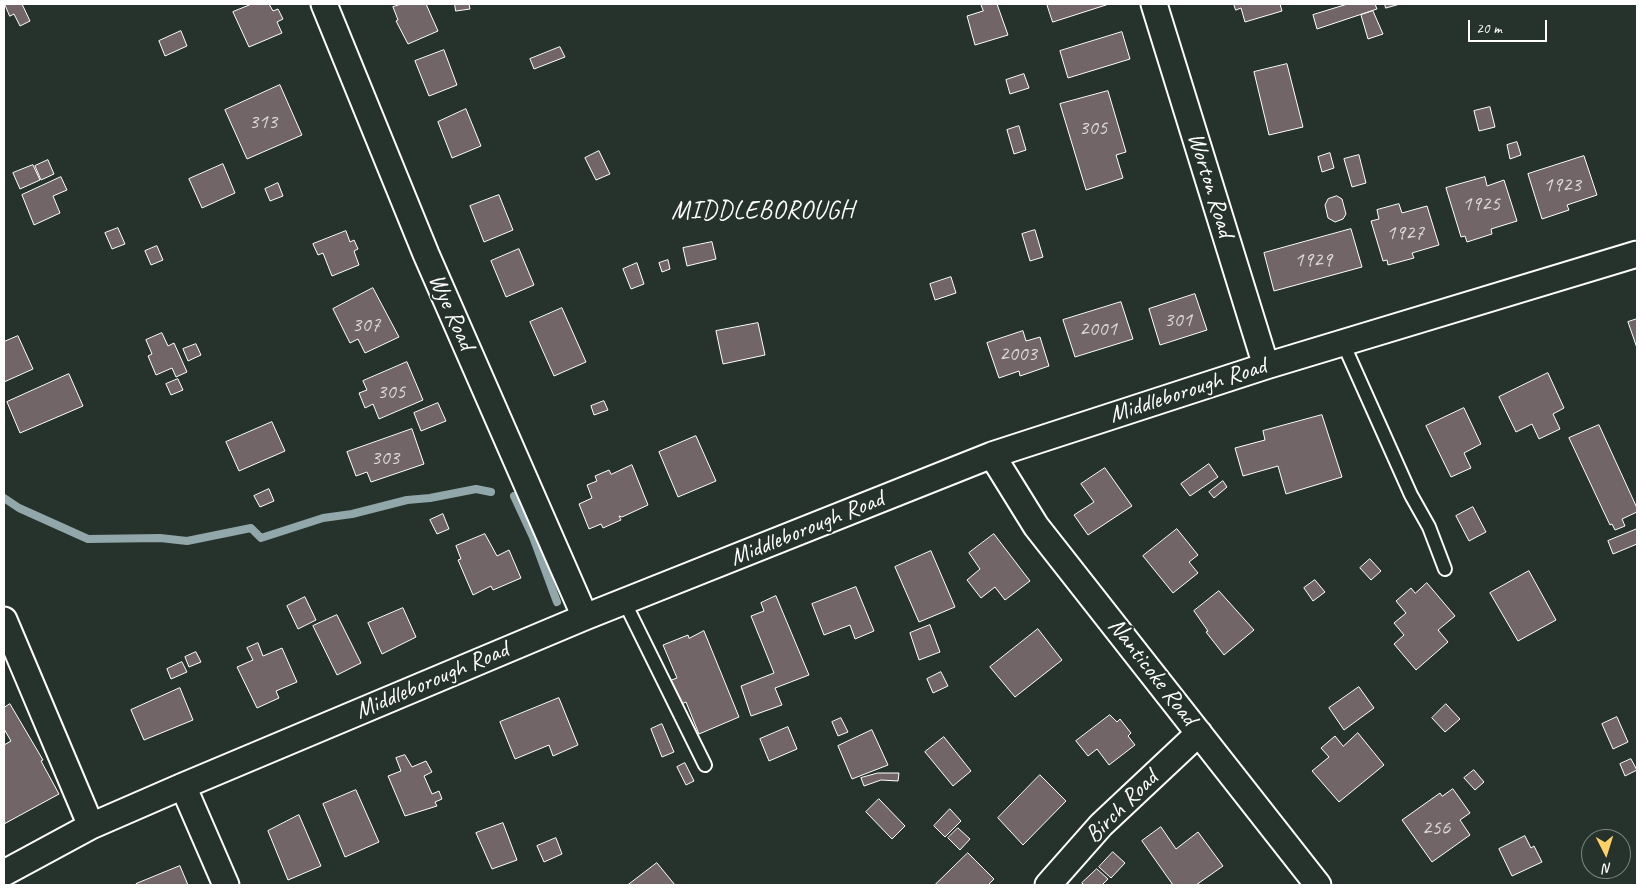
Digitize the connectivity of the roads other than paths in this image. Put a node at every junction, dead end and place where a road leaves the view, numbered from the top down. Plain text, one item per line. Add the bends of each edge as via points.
1 (324, 4) edge
2 (1154, 4) edge
3 (1637, 254) edge
4 (1343, 342) junction
5 (1266, 366) junction
6 (992, 455) junction
7 (1445, 569) dead end
8 (624, 601) junction
9 (586, 616) junction
10 (4, 620) edge
11 (1199, 733) junction
12 (705, 764) dead end
13 (182, 786) junction
14 (91, 826) junction
15 (4, 873) edge
16 (226, 885) edge
17 (1048, 885) edge
18 (1318, 885) edge

1 - 9 street, Wye Road via 426,254
2 - 5 street, Worton Road
3 - 4 street, Middleborough Road
4 - 5 street, Middleborough Road
4 - 7 lane
5 - 6 street, Middleborough Road
6 - 8 street, Middleborough Road
6 - 11 street, Nanticoke Road via 1036,526
8 - 9 street, Middleborough Road
8 - 12 lane
9 - 13 street, Middleborough Road
10 - 14 street
11 - 17 street, Birch Road via 1101,825
11 - 18 street, Nanticoke Road
13 - 14 street, Middleborough Road
13 - 16 street
14 - 15 street, Middleborough Road

